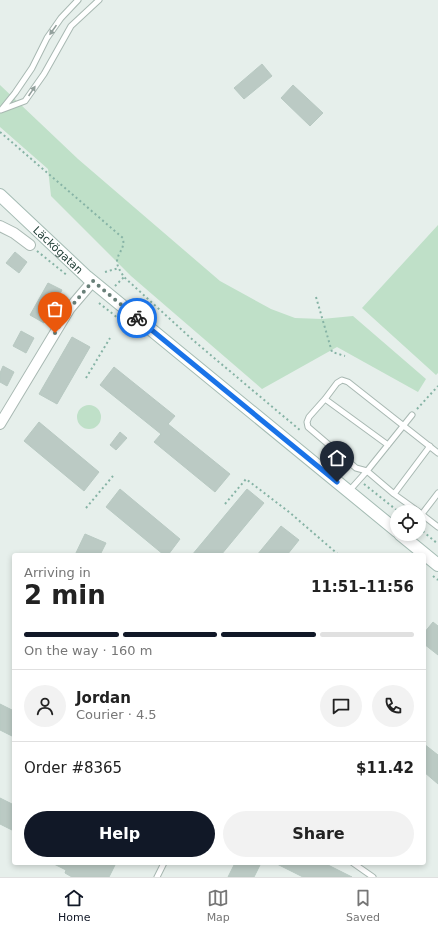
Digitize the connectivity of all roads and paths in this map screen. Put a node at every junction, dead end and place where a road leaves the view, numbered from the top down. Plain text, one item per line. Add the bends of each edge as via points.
1 (78, 0) edge
2 (99, 0) edge
3 (0, 111) edge
4 (0, 132) edge
5 (0, 195) edge
6 (0, 226) edge
7 (30, 245) dead end
8 (119, 268) junction
9 (105, 272) dead end
10 (93, 281) junction
11 (316, 297) dead end
12 (110, 338) dead end
13 (345, 356) dead end
14 (86, 378) dead end
15 (438, 386) edge
16 (326, 399) junction
17 (412, 415) joint
18 (0, 424) edge
19 (404, 426) junction
20 (305, 434) dead end
21 (388, 445) junction
22 (430, 446) junction
23 (438, 453) edge
24 (367, 471) junction
25 (113, 476) dead end
26 (359, 479) junction
27 (348, 491) junction
28 (438, 493) edge
29 (394, 494) junction
30 (226, 504) dead end
31 (391, 505) edge
32 (409, 505) edge
33 (426, 506) edge
34 (86, 508) dead end
35 (426, 518) edge
36 (390, 525) edge
37 (438, 528) edge
38 (426, 534) edge
39 (409, 541) edge
40 (438, 544) edge
41 (337, 553) edge
42 (423, 553) edge
43 (426, 555) edge
44 (438, 565) edge
45 (163, 865) edge
46 (356, 865) edge
47 (157, 877) edge
48 (373, 877) edge

1 -> 3 lane via 61,18 15,94
3 -> 2 lane via 25,101 44,74 71,26
4 - 8 path via 123,238 124,244 117,261
5 - 10 main road, Läckögatan
6 - 7 street, Läckögatan
8 - 9 path
8 - 20 path via 124,277 194,341
10 - 18 street via 70,308
10 - 27 main road, Läckögatan
11 - 13 path via 332,352
12 - 14 path
15 - 17 path
16 - 19 lane via 338,383 342,380 348,382
16 - 21 lane
16 - 24 lane via 309,417 308,428 356,468
17 - 19 lane
19 - 21 lane
19 - 22 lane
21 - 24 lane
22 - 23 lane
22 - 29 lane
24 - 26 lane
24 - 29 lane
25 - 34 path
26 - 27 lane
26 - 31 path
27 - 36 main road, Läckögatan
28 - 33 lane
29 - 32 lane
30 - 41 path via 246,479
35 - 37 lane
38 - 40 path
39 - 42 main road
43 - 44 main road
45 - 47 lane
46 - 48 lane

